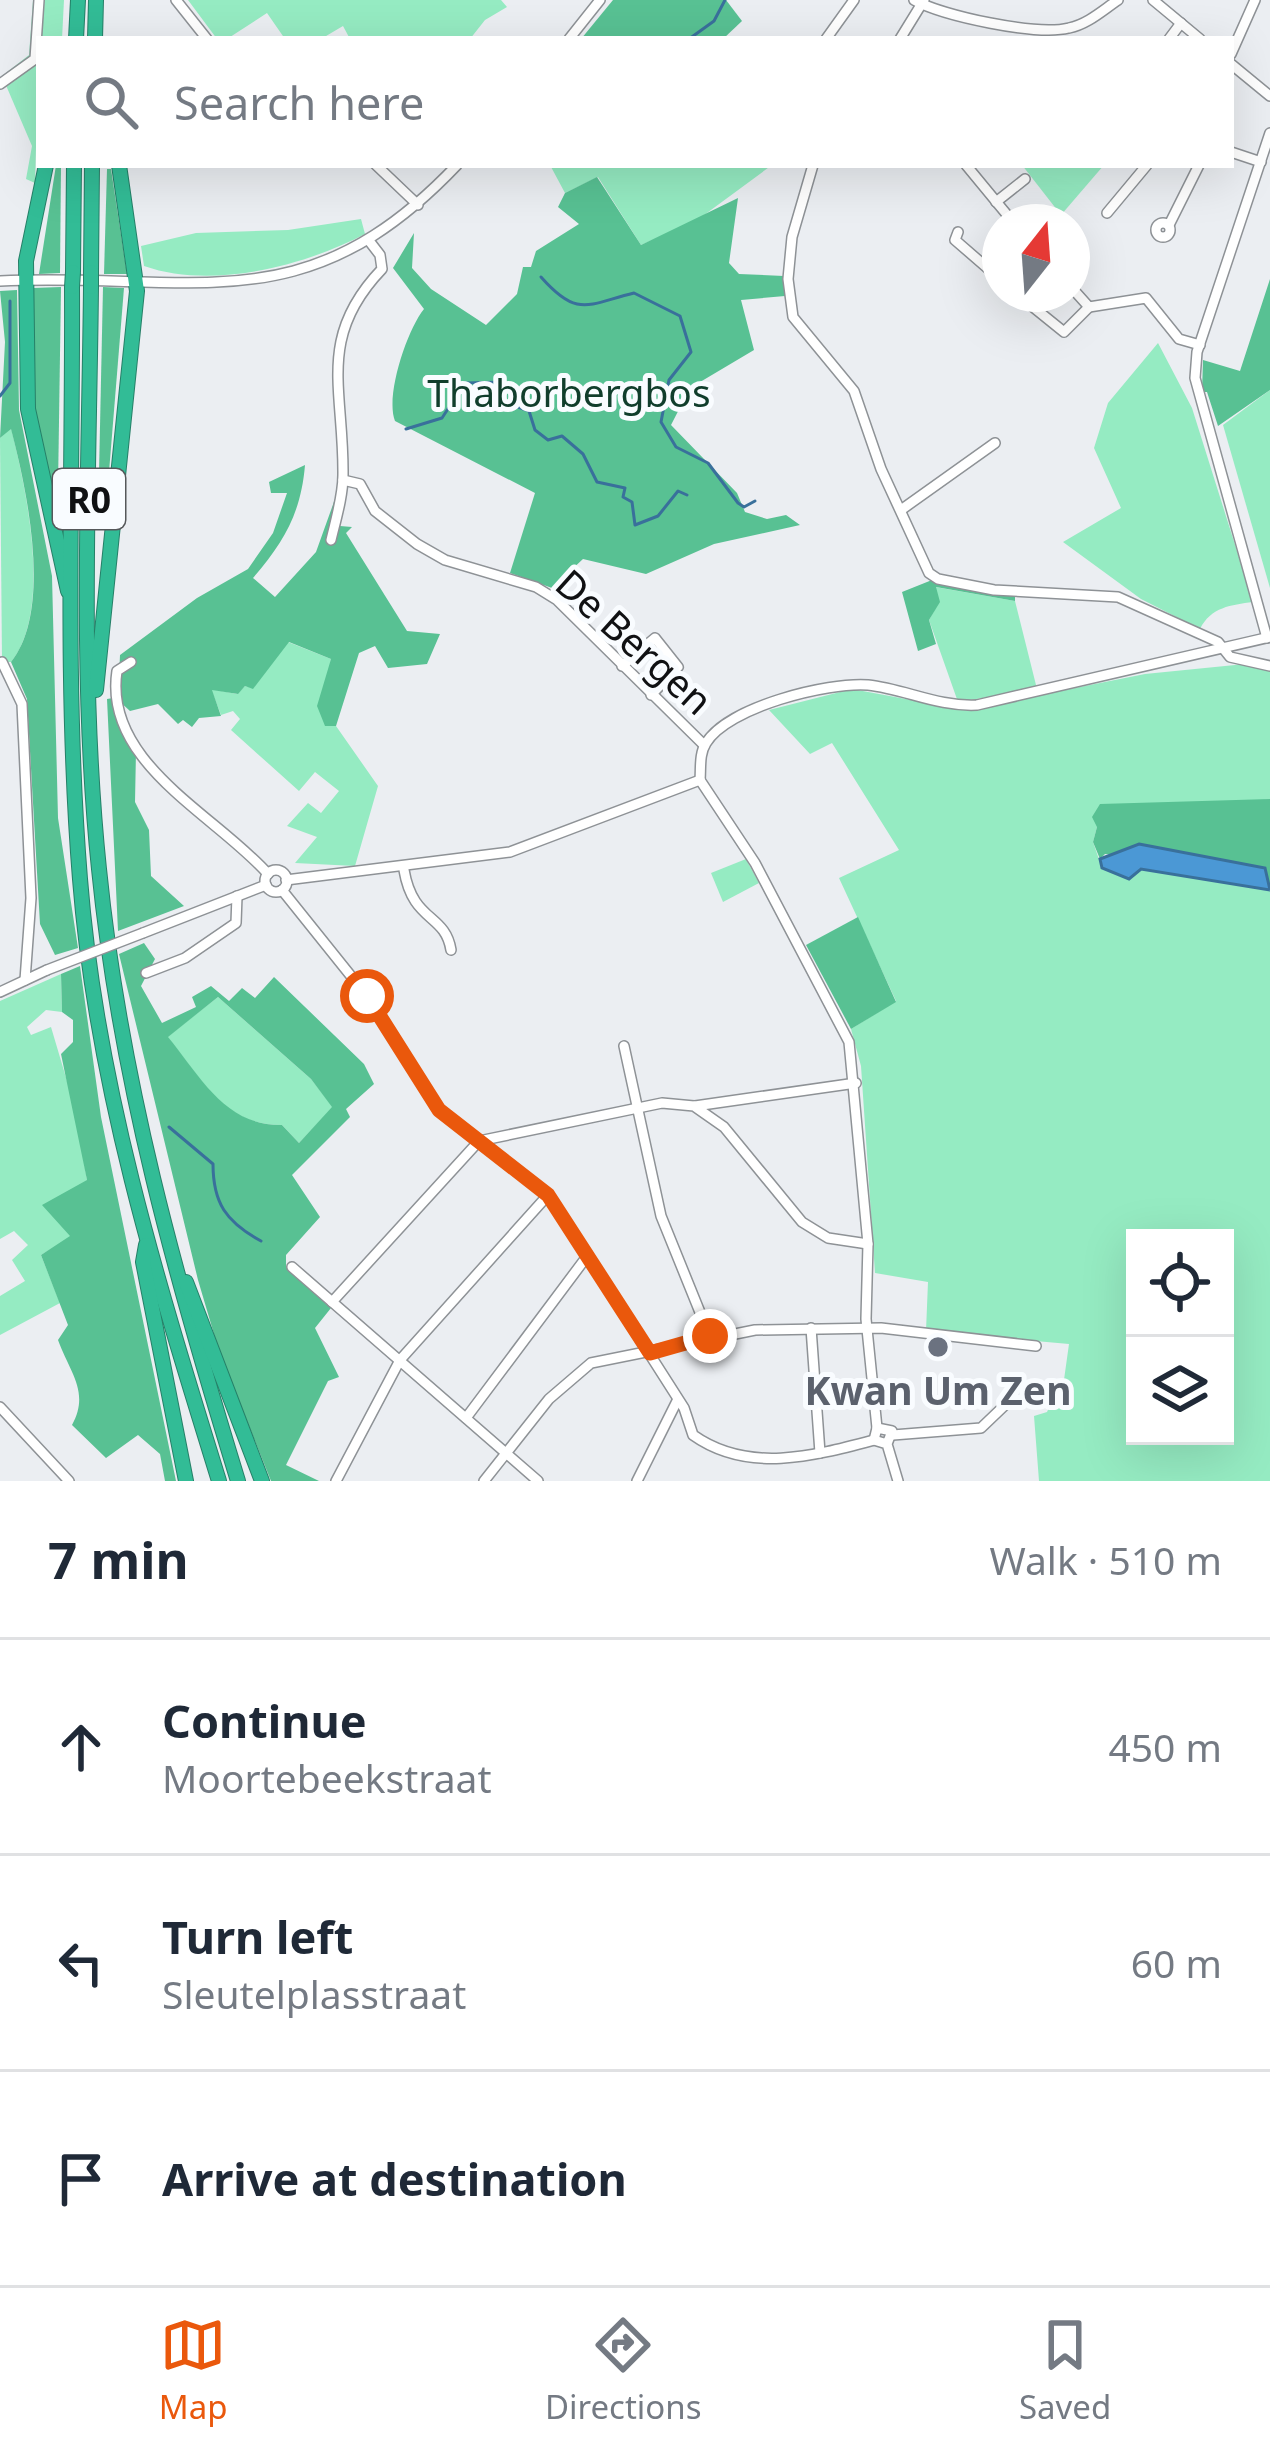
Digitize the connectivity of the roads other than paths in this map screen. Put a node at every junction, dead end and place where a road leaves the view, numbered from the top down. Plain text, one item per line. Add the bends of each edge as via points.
1 (39, 0) edge
2 (78, 0) edge
3 (176, 0) edge
4 (600, 0) edge
5 (854, 0) edge
6 (1118, 0) edge
7 (1153, 0) edge
8 (1255, 0) edge
9 (920, 2) edge
10 (1181, 23) junction
11 (37, 36) edge
12 (76, 36) edge
13 (205, 36) edge
14 (571, 36) edge
15 (828, 36) edge
16 (902, 36) edge
17 (1171, 36) edge
18 (1197, 36) edge
19 (36, 44) edge
20 (1234, 47) edge
21 (1234, 66) edge
22 (0, 84) edge
23 (1270, 96) edge
24 (1270, 133) edge
25 (1234, 153) edge
26 (1261, 162) junction
27 (45, 168) edge
28 (74, 168) edge
29 (92, 168) edge
30 (119, 168) edge
31 (379, 168) edge
32 (454, 168) edge
33 (812, 168) edge
34 (968, 168) edge
35 (1144, 168) edge
36 (1198, 168) edge
37 (1025, 179) dead end
38 (996, 202) joint
39 (418, 205) junction
40 (1107, 213) dead end
41 (1169, 225) dead end
42 (958, 232) dead end
43 (370, 242) junction
44 (982, 263) edge
45 (26, 280) junction
46 (0, 281) edge
47 (136, 281) junction
48 (1090, 307) edge
49 (1039, 312) edge
50 (1084, 312) edge
51 (1201, 345) junction
52 (995, 442) dead end
53 (344, 480) junction
54 (901, 510) junction
55 (331, 540) dead end
56 (71, 602) junction
57 (1269, 638) edge
58 (1225, 650) junction
59 (2, 662) edge
60 (131, 662) dead end
61 (1270, 665) edge
62 (622, 666) junction
63 (652, 695) junction
64 (89, 711) junction
65 (704, 745) junction
66 (700, 780) junction
67 (404, 870) junction
68 (267, 879) junction
69 (284, 885) junction
70 (237, 896) junction
71 (451, 950) dead end
72 (146, 973) dead end
73 (26, 980) junction
74 (0, 992) edge
75 (624, 1046) dead end
76 (856, 1083) junction
77 (637, 1106) junction
78 (694, 1106) junction
79 (479, 1141) junction
80 (548, 1195) junction
81 (147, 1240) junction
82 (868, 1244) junction
83 (588, 1255) junction
84 (292, 1267) dead end
85 (174, 1270) junction
86 (332, 1302) junction
87 (811, 1328) junction
88 (867, 1328) junction
89 (710, 1336) junction
90 (1036, 1346) dead end
91 (650, 1353) junction
92 (400, 1360) junction
93 (677, 1401) junction
94 (1004, 1406) dead end
95 (0, 1407) edge
96 (466, 1418) junction
97 (876, 1434) junction
98 (890, 1439) junction
99 (506, 1454) junction
100 (820, 1454) junction
101 (486, 1479) edge
102 (69, 1481) edge
103 (186, 1481) edge
104 (219, 1481) edge
105 (238, 1481) edge
106 (262, 1481) edge
107 (336, 1481) edge
108 (538, 1481) edge
109 (637, 1481) edge
110 (898, 1481) edge

1 - 11 street
2 - 12 highway
3 - 13 street
4 - 14 street
5 - 15 street
6 - 9 street via 1086,22 1051,30
7 - 10 street
8 - 20 street
9 - 16 street
10 - 17 street
10 - 18 street
19 - 22 street via 35,59
21 - 23 street
24 - 26 street
25 - 26 street
26 - 51 street
27 - 45 highway
28 - 56 highway, R0
29 - 64 highway, R0
30 - 47 highway
31 - 39 street
32 - 39 street
33 - 54 street via 792,237 790,305 854,391
34 - 38 street
35 - 40 street
36 - 41 street
37 - 38 street
39 - 43 street
42 - 44 street via 955,240
43 - 47 street via 274,278
43 - 53 street via 383,264 341,329
45 - 46 street
45 - 47 street
45 - 56 highway via 31,429
47 - 64 highway
48 - 51 street via 1146,298 1179,339
49 - 50 street via 1064,332
51 - 57 street via 1196,393
52 - 54 street
53 - 55 street
53 - 62 street, De Bergen via 360,484 376,511 445,560 550,594
54 - 58 street via 938,579 1118,597
56 - 81 highway, R0 via 80,882 107,1063
57 - 58 street
58 - 61 street
58 - 65 street via 976,706 862,685 822,688 730,722
59 - 73 street via 22,704 32,898
60 - 68 street via 116,671 115,685 127,737
62 - 63 street, De Bergen
62 - 63 street via 656,638 678,667
63 - 65 street, De Bergen
64 - 85 highway, R0 via 121,1033
65 - 66 street
66 - 67 street via 541,844
66 - 76 street via 841,1023
67 - 69 street
67 - 71 street via 411,902 448,935
68 - 69 street
68 - 69 street via 280,872
68 - 70 street
69 - 79 street via 439,1110
70 - 72 street via 236,923
70 - 73 street, bridge
73 - 74 street
75 - 77 street
76 - 78 street
76 - 82 street
77 - 78 street
77 - 79 street
77 - 89 street via 661,1216
78 - 82 street via 724,1126 802,1222 828,1238
79 - 80 street
79 - 86 street
80 - 83 street
80 - 92 street
81 - 103 highway via 143,1262
81 - 104 highway, R0
82 - 88 street
83 - 91 street
83 - 96 street
84 - 86 street
85 - 105 highway, R0
85 - 106 highway via 188,1284
86 - 92 street
87 - 88 street
87 - 89 street
87 - 100 street
88 - 90 street
88 - 97 street
89 - 91 street
91 - 93 street
91 - 99 street via 578,1370
92 - 96 street
92 - 107 street
93 - 100 street via 693,1435 711,1447 755,1458
93 - 109 street
94 - 98 street via 981,1428
95 - 102 street
96 - 99 street
97 - 98 street
97 - 98 street via 887,1427
97 - 100 street
98 - 110 street
99 - 101 street
99 - 108 street

